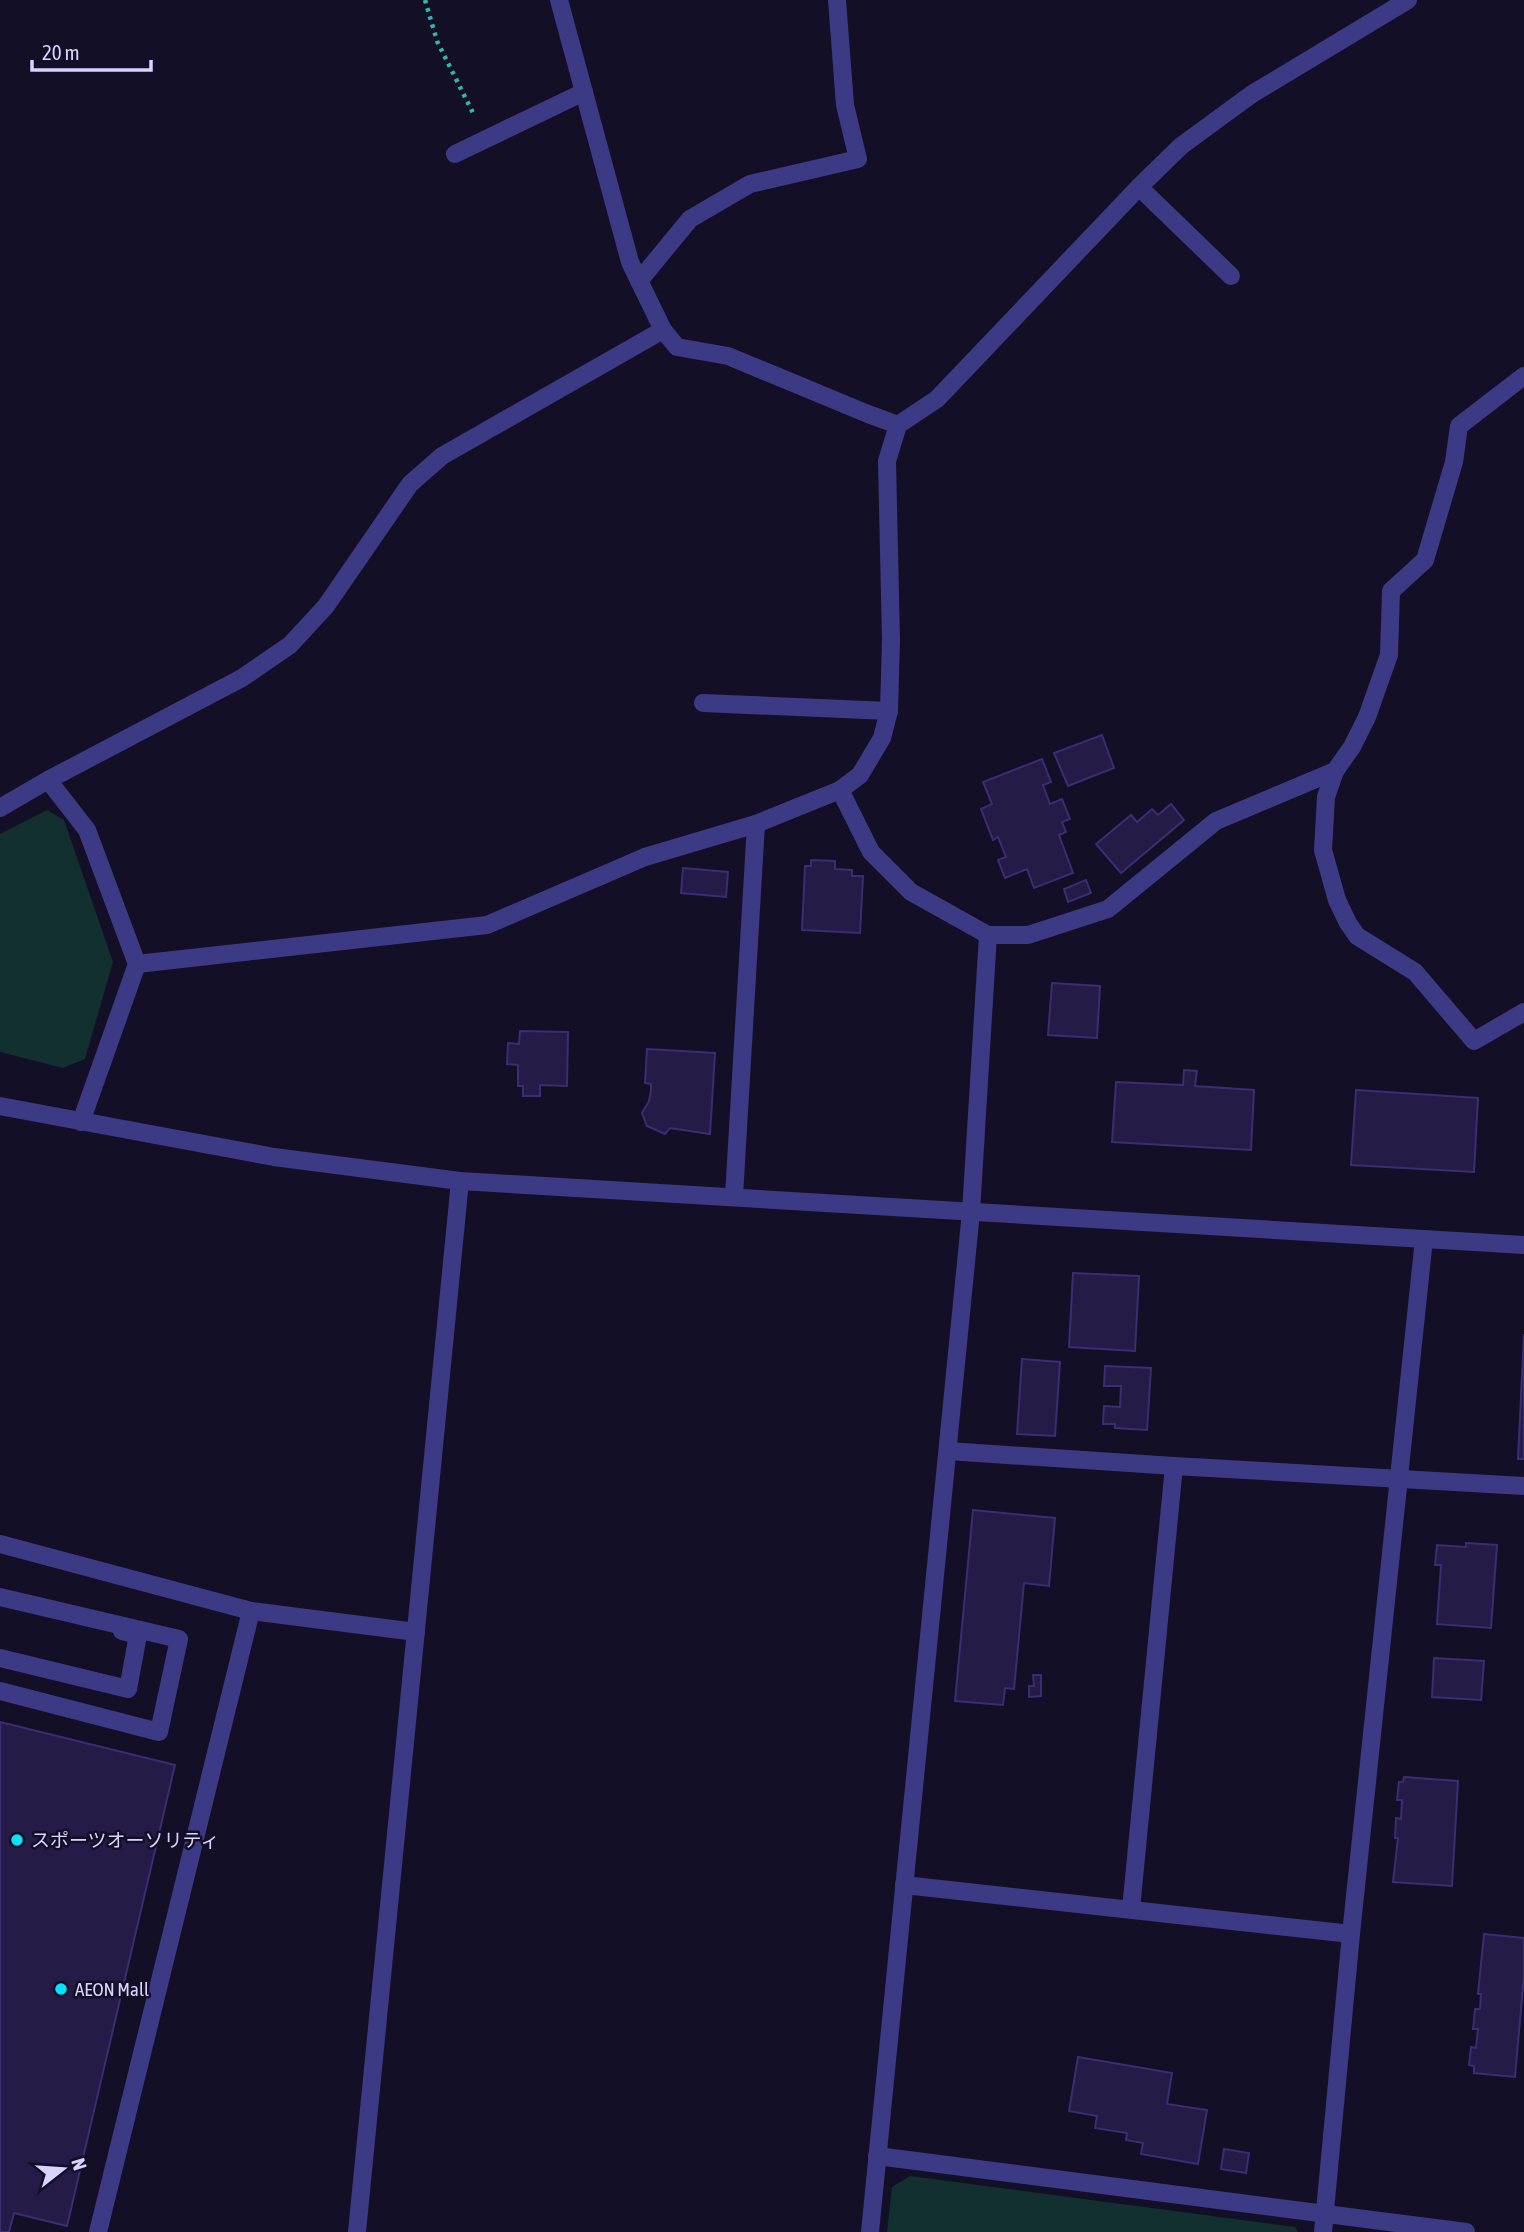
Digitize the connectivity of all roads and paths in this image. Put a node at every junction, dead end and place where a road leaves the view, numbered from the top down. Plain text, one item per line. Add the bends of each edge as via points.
1 (425, 0) edge
2 (559, 0) edge
3 (836, 0) edge
4 (1408, 0) edge
5 (584, 92) junction
6 (485, 139) junction
7 (455, 154) dead end
8 (1139, 187) junction
9 (1231, 276) dead end
10 (639, 281) junction
11 (663, 330) junction
12 (1524, 376) edge
13 (898, 425) junction
14 (703, 703) dead end
15 (889, 711) junction
16 (1335, 771) junction
17 (48, 780) junction
18 (840, 790) junction
19 (0, 808) edge
20 (756, 824) junction
21 (988, 935) junction
22 (137, 964) junction
23 (1524, 1012) edge
24 (0, 1105) edge
25 (80, 1122) junction
26 (460, 1181) junction
27 (734, 1196) junction
28 (971, 1212) junction
29 (1424, 1239) junction
30 (1524, 1245) edge
31 (948, 1451) junction
32 (1174, 1466) junction
33 (1398, 1479) junction
34 (1524, 1486) edge
35 (0, 1544) edge
36 (0, 1597) edge
37 (251, 1611) junction
38 (416, 1632) junction
39 (0, 1658) edge
40 (0, 1691) edge
41 (904, 1885) junction
42 (1131, 1909) junction
43 (1351, 1934) junction
44 (877, 2156) junction
45 (1324, 2223) edge
46 (98, 2232) edge
47 (357, 2232) edge
48 (870, 2232) edge
49 (1466, 2232) edge

1 - 6 path via 437,41
2 - 5 street
3 - 10 street via 845,105 858,159 750,184 690,219
4 - 8 street via 1252,94 1181,146
5 - 6 street
5 - 10 street
6 - 7 street
8 - 9 street
8 - 13 street via 936,399
10 - 11 street
11 - 13 street via 677,347 728,356
11 - 17 street via 442,456 410,484 326,606 290,645 242,678
12 - 16 street via 1459,426 1454,462 1424,560 1391,591 1389,655 1367,717
13 - 15 street via 887,461
14 - 15 street
15 - 18 street via 882,738 860,775
16 - 21 street via 1216,821 1108,909 1028,934
16 - 23 street via 1326,797 1323,850 1337,900 1357,936 1415,972 1474,1041
17 - 19 street
17 - 22 street via 87,830
18 - 20 street
18 - 21 street via 871,852 911,892
20 - 22 street via 645,857 488,925
20 - 27 street
21 - 28 street
22 - 25 street
24 - 25 street
25 - 26 street via 274,1157
26 - 27 street
26 - 38 street
27 - 28 street
28 - 29 street
28 - 31 street
29 - 30 street
29 - 33 street
31 - 32 street
31 - 41 street
32 - 33 street
32 - 42 street
33 - 34 street
33 - 43 street
35 - 37 street
36 - 39 street via 138,1635 128,1689
36 - 40 street via 179,1639 159,1732
37 - 38 street
37 - 46 street
38 - 47 street
41 - 42 street
41 - 44 street
42 - 43 street
43 - 45 street
44 - 45 street
44 - 48 street
45 - 49 street

